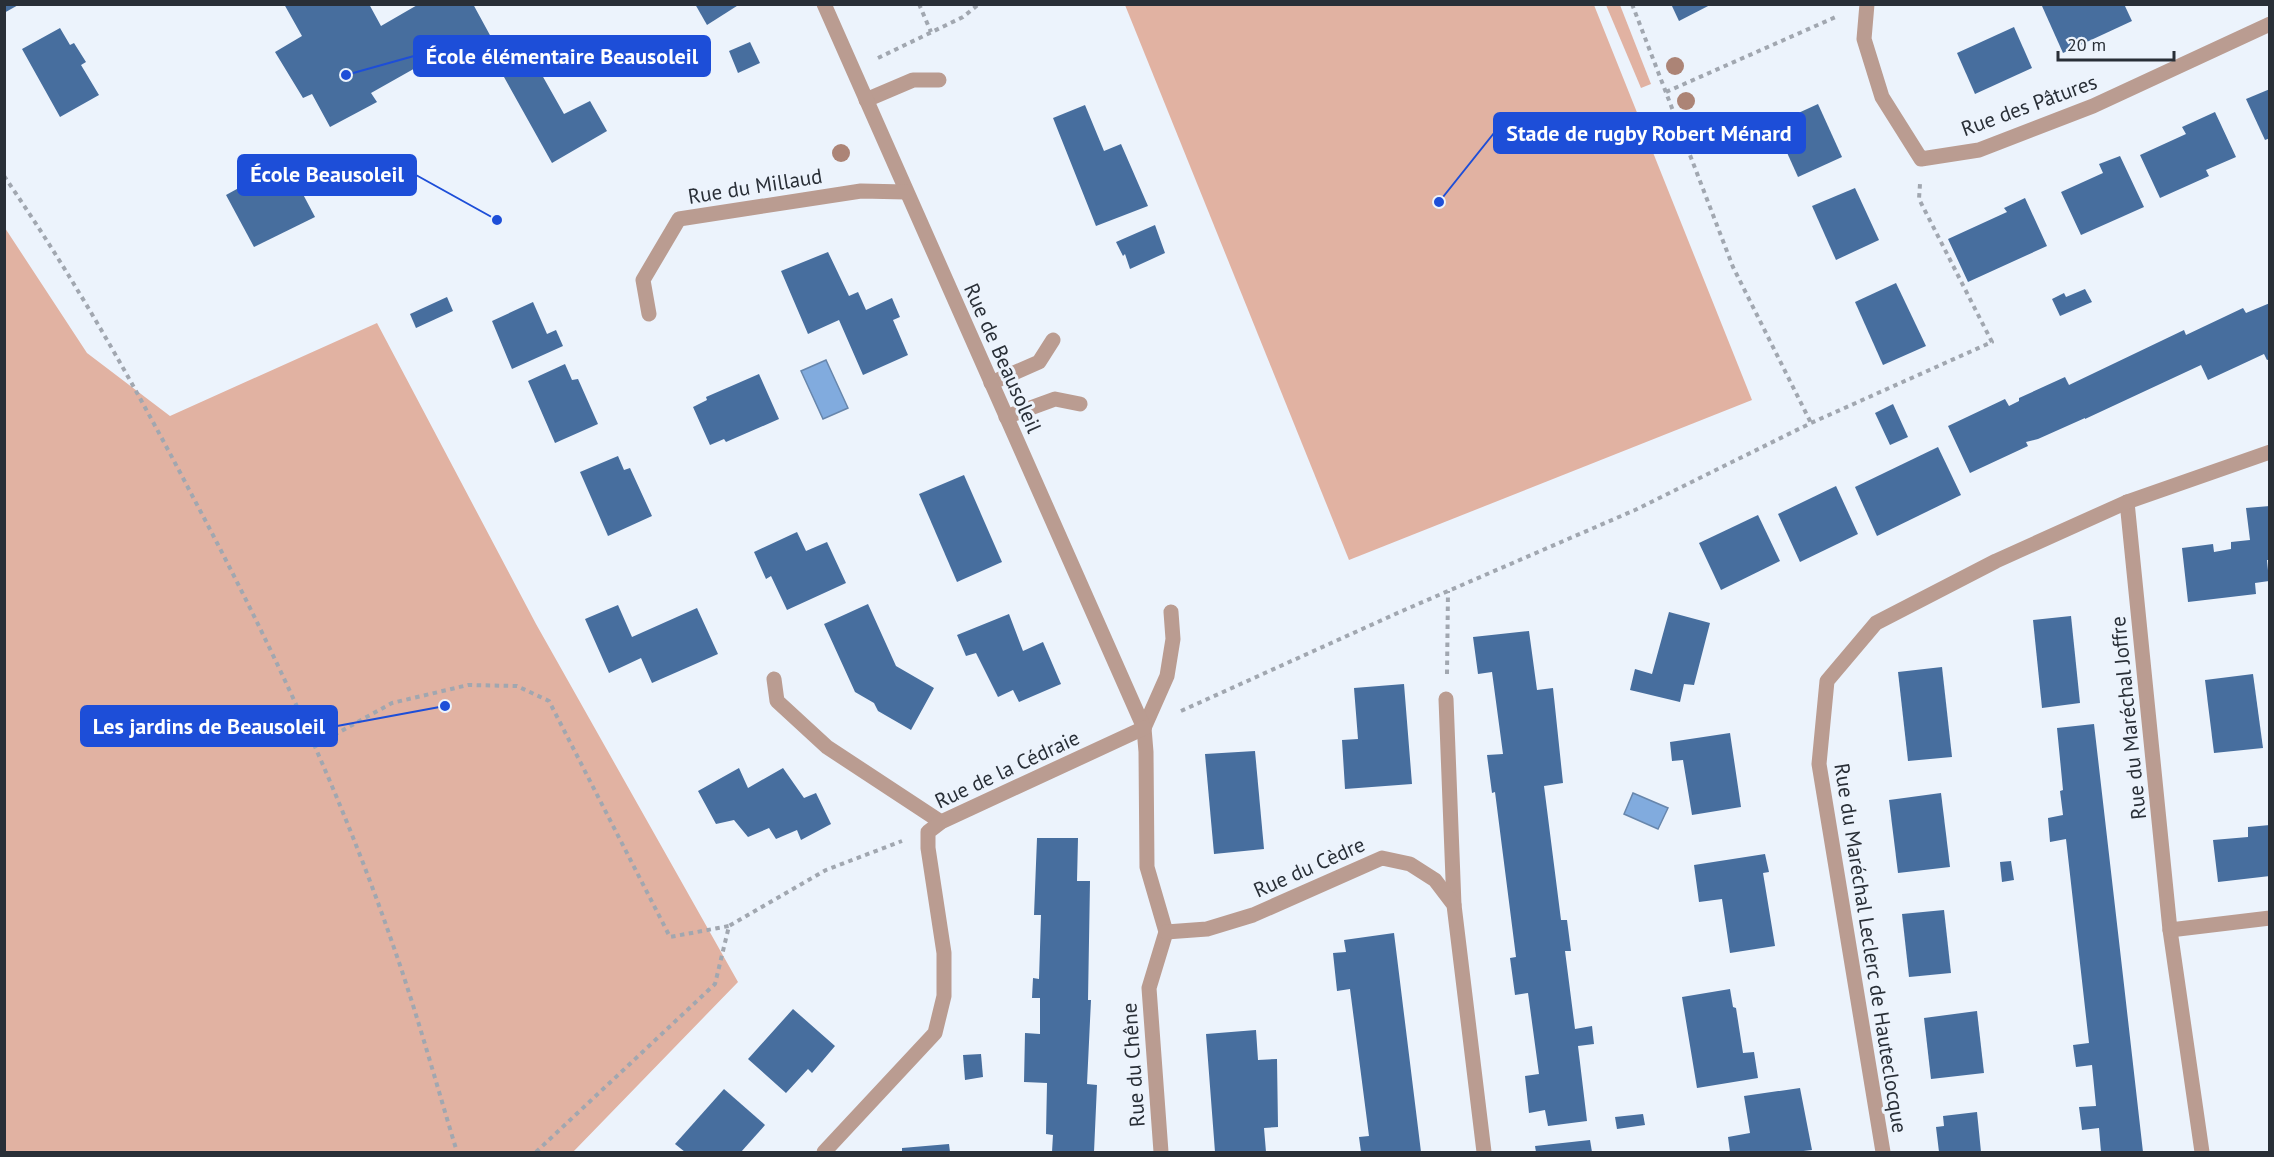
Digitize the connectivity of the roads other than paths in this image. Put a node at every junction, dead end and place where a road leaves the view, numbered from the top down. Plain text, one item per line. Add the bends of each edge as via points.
1 (824, 4) edge
2 (1867, 4) edge
3 (2270, 24) edge
4 (939, 80) dead end
5 (866, 100) junction
6 (906, 192) junction
7 (649, 314) dead end
8 (1053, 340) dead end
9 (991, 383) junction
10 (1080, 404) dead end
11 (1006, 417) junction
12 (2270, 452) edge
13 (2127, 502) junction
14 (1171, 612) dead end
15 (774, 679) dead end
16 (1446, 699) road end
17 (1144, 728) junction
18 (941, 822) junction
19 (1454, 905) junction
20 (2270, 918) edge
21 (2170, 930) junction
22 (1166, 932) junction
23 (824, 1152) edge
24 (1161, 1152) edge
25 (1484, 1152) edge
26 (1883, 1152) edge
27 (2202, 1152) edge

1 - 5 street, Rue de Beausoleil
2 - 3 street, Rue des Pâtures via 1864,39 1882,97 1921,159 1979,150 2000,142 2093,106
4 - 5 street via 913,80
5 - 6 street, Rue de Beausoleil
6 - 7 street, Rue du Millaud via 861,191 679,219 643,280
6 - 9 street, Rue de Beausoleil
8 - 9 street via 1039,362
9 - 11 street, Rue de Beausoleil
10 - 11 street via 1055,399
11 - 17 street, Rue de Beausoleil
12 - 13 street, Rue du Maréchal Leclerc de Hauteclocque
13 - 21 street, Rue du Maréchal Joffre
13 - 26 street, Rue du Maréchal Leclerc de Hauteclocque via 1996,561 1876,622 1827,681 1819,764
14 - 17 street via 1173,639 1167,675
15 - 18 street via 777,701 827,747
16 - 19 street
17 - 18 street, Rue de la Cédraie
17 - 22 street via 1147,867
18 - 23 street, Rue de la Cédraie via 928,832 944,953 944,996 935,1033
19 - 22 street, Rue du Cèdre via 1435,880 1410,864 1382,858 1253,915 1207,929
19 - 25 street
20 - 21 street
21 - 27 street, Rue du Maréchal Joffre
22 - 24 street, Rue du Chêne via 1149,988

